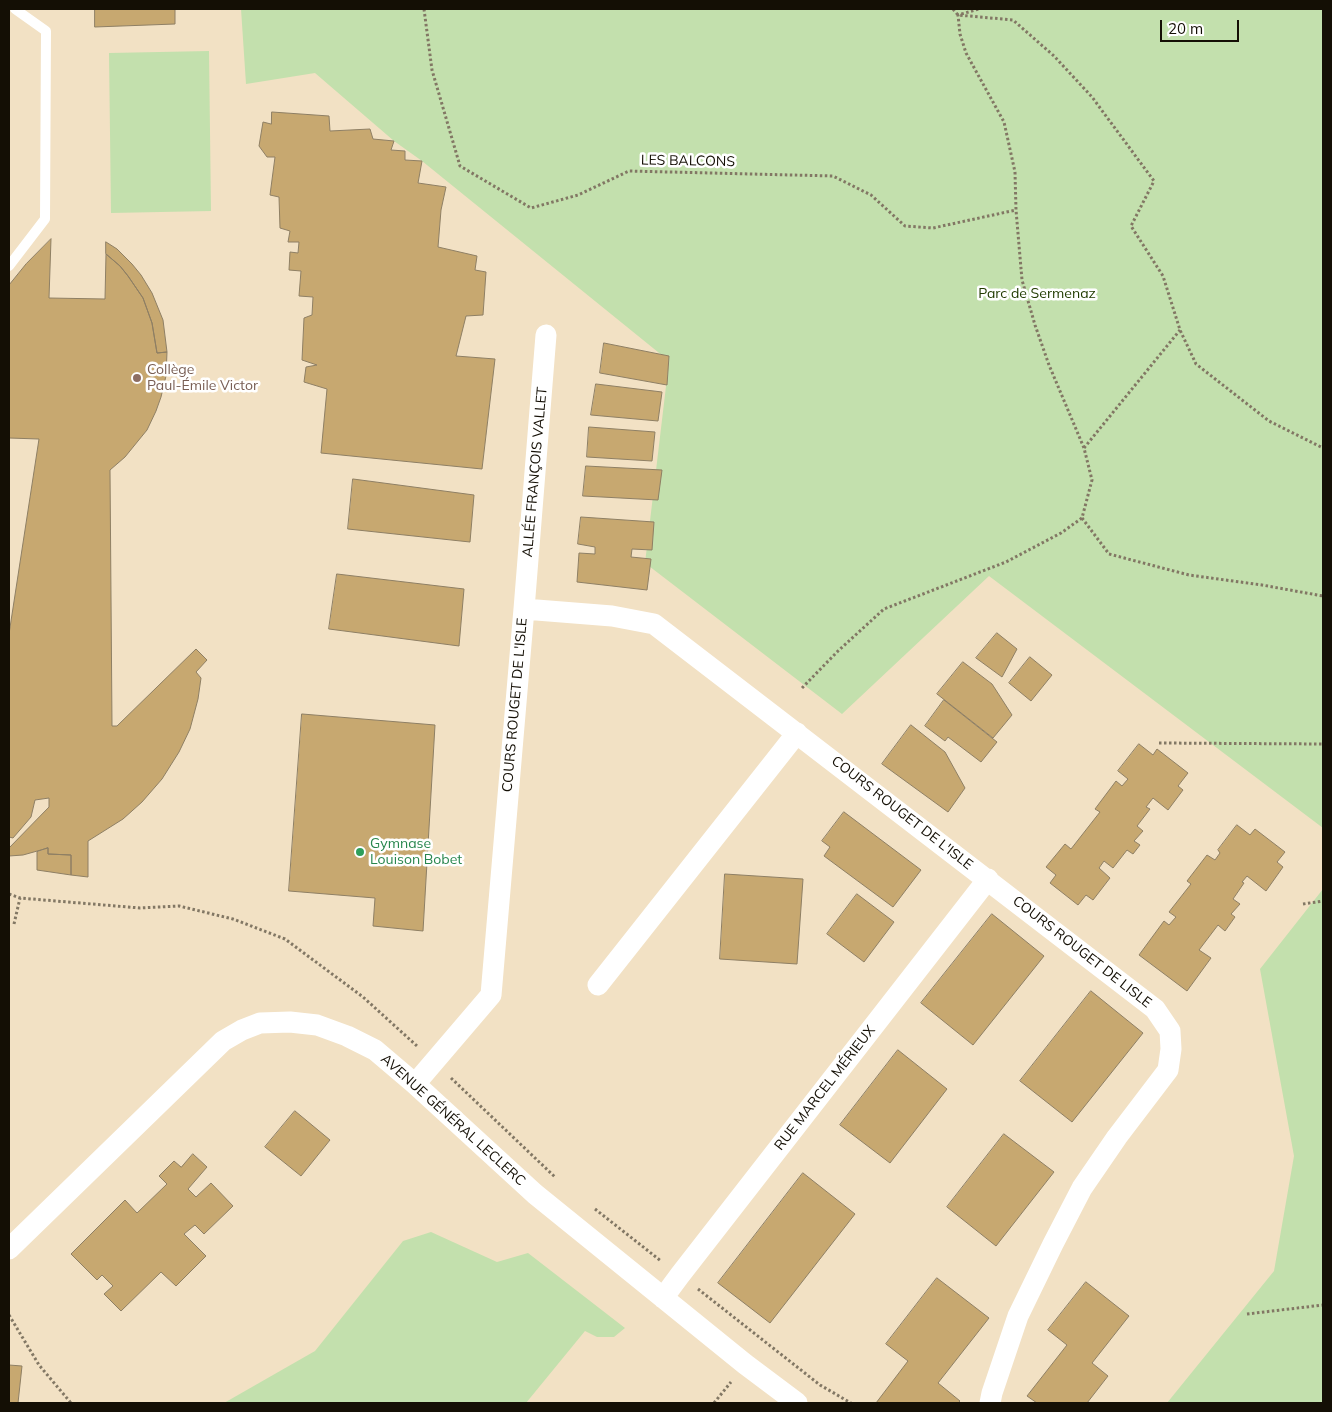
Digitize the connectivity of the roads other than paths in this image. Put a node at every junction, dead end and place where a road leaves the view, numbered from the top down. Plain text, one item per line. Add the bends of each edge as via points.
1 (15, 9) edge
2 (9, 266) edge
3 (546, 335) dead end
4 (524, 609) junction
5 (797, 733) junction
6 (988, 879) junction
7 (598, 985) dead end
8 (414, 1084) junction
9 (9, 1249) edge
10 (664, 1298) junction
11 (796, 1403) edge
12 (990, 1403) edge

1 - 2 lane via 46,31 46,219
3 - 4 street, ALLÉE FRANÇOIS VALLET
4 - 5 street, COURS ROUGET DE L'ISLE via 612,616 654,624
4 - 8 street, COURS ROUGET DE L'ISLE via 491,994
5 - 6 street, COURS ROUGET DE L'ISLE
5 - 7 street
6 - 10 street, RUE MARCEL MÉRIEUX
6 - 12 street, COURS ROUGET DE LISLE via 1156,1009 1170,1031 1171,1049 1168,1070 1082,1188 1052,1244 1018,1316
8 - 9 street, AVENUE GÉNÉRAL LECLERC via 375,1050 317,1025 260,1023 242,1030 223,1041
8 - 10 street, AVENUE GÉNÉRAL LECLERC via 534,1194
10 - 11 street, AVENUE GÉNÉRAL LECLERC

